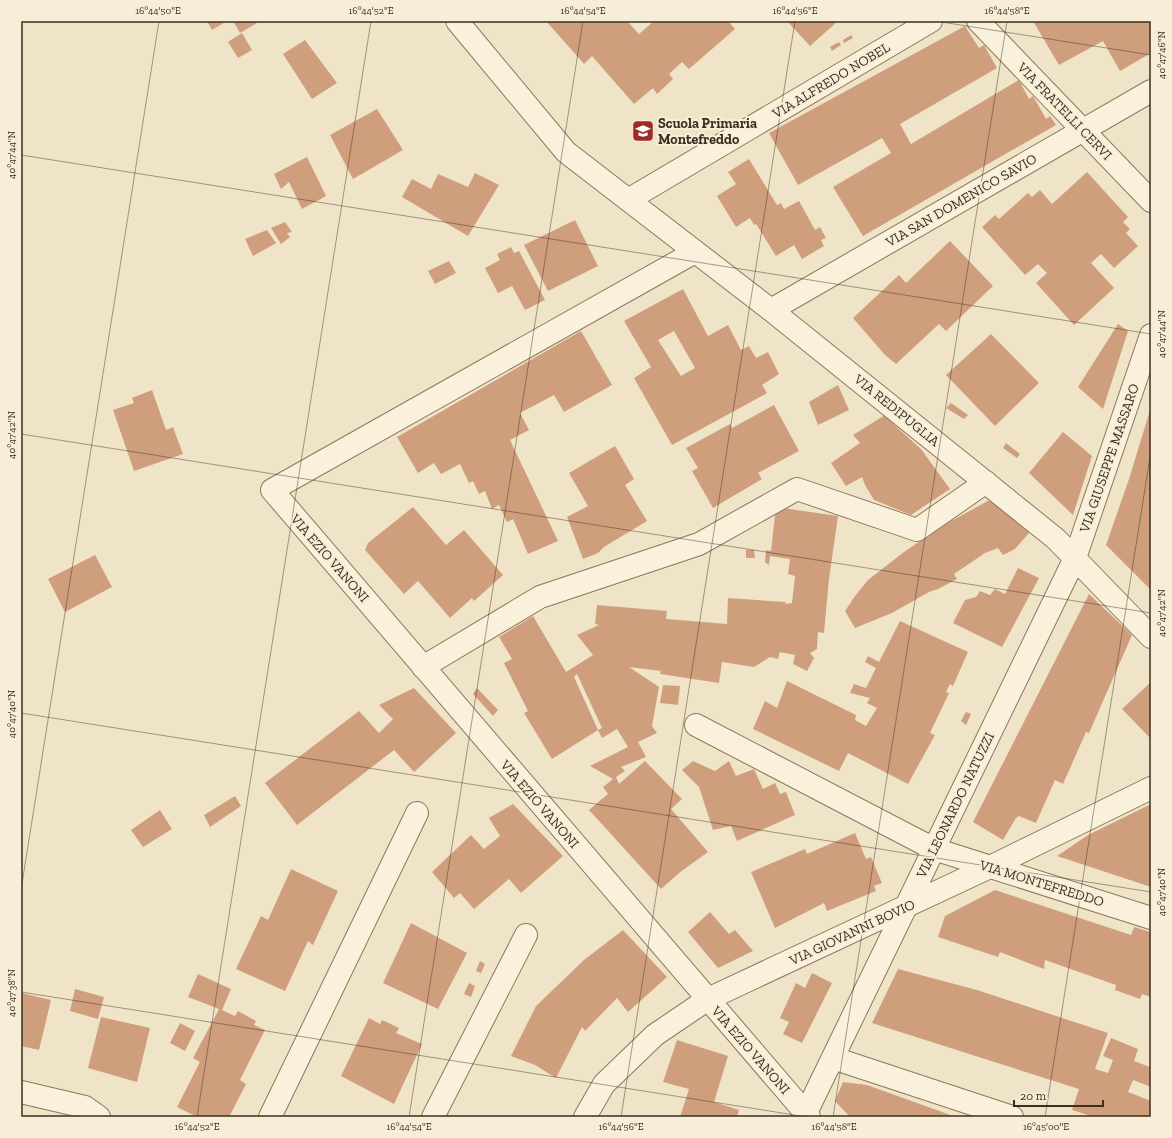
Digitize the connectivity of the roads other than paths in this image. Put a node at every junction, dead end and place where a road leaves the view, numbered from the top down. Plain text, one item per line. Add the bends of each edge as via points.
1 (457, 21) edge
2 (931, 21) edge
3 (978, 21) edge
4 (1151, 91) edge
5 (1083, 129) junction
6 (628, 200) junction
7 (1151, 201) edge
8 (695, 252) junction
9 (771, 310) junction
10 (1151, 335) edge
11 (986, 482) junction
12 (1074, 558) junction
13 (1151, 637) edge
14 (423, 667) junction
15 (696, 725) dead end
16 (1151, 788) edge
17 (417, 814) dead end
18 (934, 849) junction
19 (990, 867) junction
20 (906, 906) junction
21 (1151, 918) edge
22 (526, 935) dead end
23 (708, 999) junction
24 (833, 1058) junction
25 (21, 1092) edge
26 (806, 1116) edge
27 (99, 1117) edge
28 (270, 1117) edge
29 (433, 1117) edge
30 (585, 1117) edge
31 (1012, 1117) edge

1 - 6 street, VIA REDIPUGLIA via 566,152
2 - 6 street, VIA ALFREDO NOBEL
3 - 5 street, VIA FRATELLI CERVI
4 - 5 street, VIA SAN DOMENICO SAVIO
5 - 7 street, VIA FRATELLI CERVI
5 - 9 street, VIA SAN DOMENICO SAVIO
6 - 8 street, VIA REDIPUGLIA
8 - 9 street, VIA REDIPUGLIA
8 - 14 street, VIA EZIO VANONI via 272,490
9 - 11 street, VIA REDIPUGLIA
10 - 12 street, VIA GIUSEPPE MASSARO
11 - 12 street, VIA REDIPUGLIA via 1056,538
11 - 14 street via 917,530 797,490 699,544 540,597
12 - 13 street, VIA REDIPUGLIA
12 - 18 street, VIA LEONARDO NATUZZI
14 - 23 street, VIA EZIO VANONI
15 - 18 street, VIA MONTEFREDDO
16 - 19 street, VIA GIOVANNI BOVIO
17 - 28 street
18 - 19 street, VIA MONTEFREDDO
18 - 20 street, VIA LEONARDO NATUZZI
19 - 20 street, VIA GIOVANNI BOVIO
19 - 21 street, VIA MONTEFREDDO
20 - 23 street, VIA GIOVANNI BOVIO
20 - 24 street, VIA LEONARDO NATUZZI
22 - 29 street
23 - 26 street, VIA EZIO VANONI
23 - 30 street, VIA GIOVANNI BOVIO via 649,1040 604,1084
24 - 26 street, VIA LEONARDO NATUZZI
24 - 31 street
25 - 27 street via 85,1108

